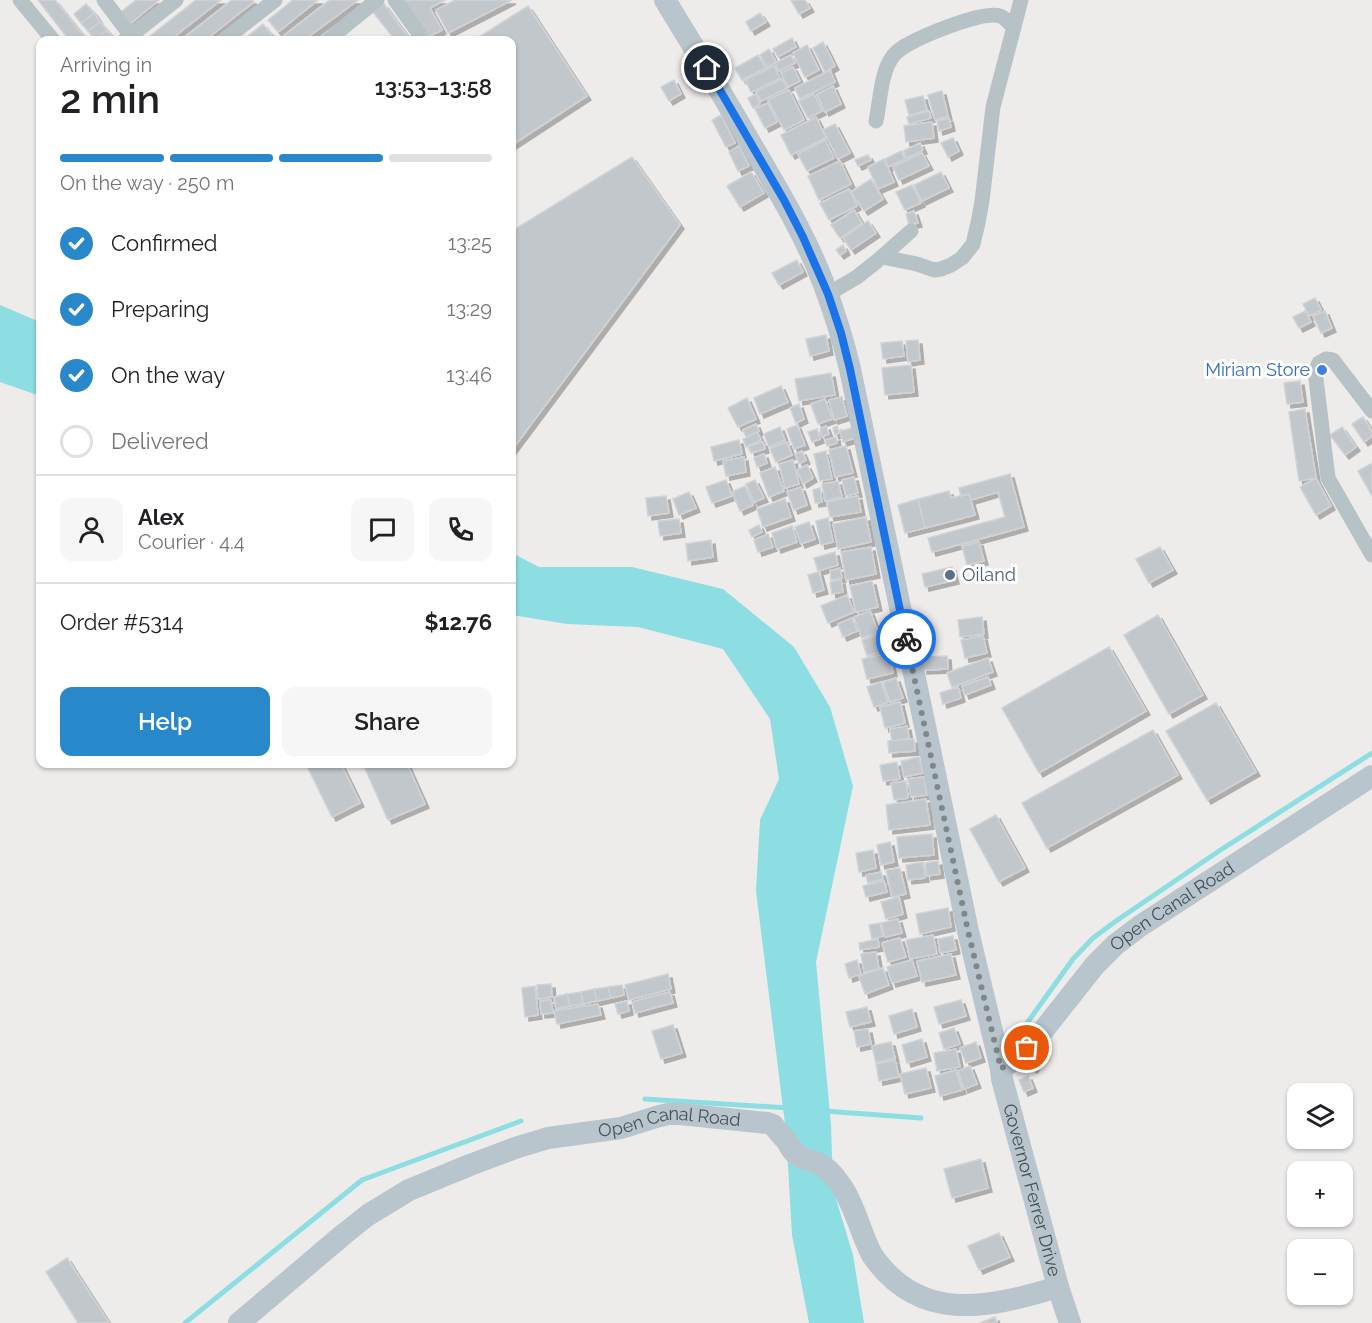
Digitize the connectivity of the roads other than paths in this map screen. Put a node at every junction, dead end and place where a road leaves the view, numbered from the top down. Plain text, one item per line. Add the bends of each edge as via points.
1 (20, 0) edge
2 (104, 0) edge
3 (176, 0) edge
4 (275, 0) edge
5 (377, 0) edge
6 (395, 0) edge
7 (665, 0) edge
8 (1022, 0) edge
9 (1014, 28) junction
10 (418, 32) dead end
11 (347, 35) edge
12 (50, 36) edge
13 (128, 36) edge
14 (134, 36) edge
15 (229, 36) edge
16 (876, 121) dead end
17 (911, 231) dead end
18 (882, 257) junction
19 (828, 294) junction
20 (1372, 411) edge
21 (1372, 555) edge
22 (1372, 776) edge
23 (1001, 1069) junction
24 (1058, 1287) junction
25 (238, 1323) edge
26 (1070, 1323) edge

1 - 12 street
2 - 13 street
3 - 14 street
4 - 15 street
5 - 11 street
6 - 10 street
7 - 19 street, Governor Ferrer Drive via 784,200
8 - 9 street
9 - 16 street via 1000,16 981,16 902,47 884,73
9 - 18 street via 993,107 973,244 962,258 941,269
17 - 18 street
18 - 19 street
19 - 23 street, Governor Ferrer Drive via 850,369 968,931
20 - 21 street via 1333,360 1319,363 1315,371 1328,478
22 - 23 street, Open Canal Road via 1125,937 1095,965 1027,1048
23 - 24 street, Governor Ferrer Drive
24 - 25 street, Open Canal Road via 964,1311 923,1305 897,1288 879,1266 835,1176 818,1163 795,1154 773,1125 680,1114 621,1128 549,1138 431,1180 388,1202 344,1234
24 - 26 street, Governor Ferrer Drive

